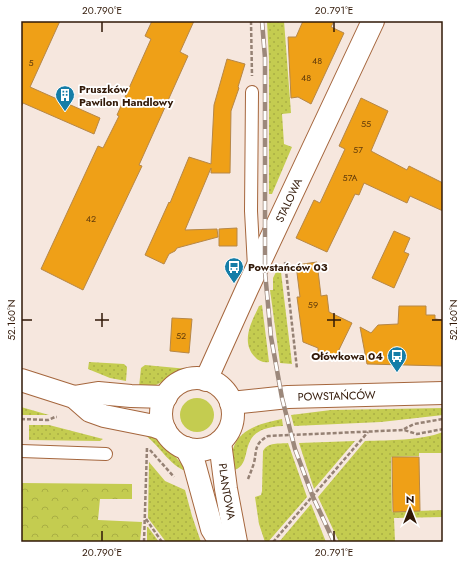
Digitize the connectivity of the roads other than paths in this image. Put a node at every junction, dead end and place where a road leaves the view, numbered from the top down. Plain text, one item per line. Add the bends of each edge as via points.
1 (373, 21) edge
2 (252, 92) road end
3 (254, 273) junction
4 (21, 380) edge
5 (206, 380) junction
6 (443, 393) edge
7 (74, 397) junction
8 (166, 397) junction
9 (231, 403) junction
10 (165, 430) junction
11 (220, 442) junction
12 (186, 448) junction
13 (21, 451) edge
14 (106, 454) dead end
15 (220, 542) edge
16 (236, 542) edge

1 - 3 street, STALOWA
2 - 3 lane
3 - 5 street, STALOWA
4 - 7 street
5 - 8 street via 186,380 174,387
5 - 9 street via 219,386
6 - 9 street, POWSTAŃCÓW via 288,397
7 - 8 street via 98,393
7 - 10 street via 90,411
8 - 10 street via 161,413
9 - 11 street via 232,424
10 - 12 street via 176,443
11 - 12 street via 204,450
11 - 16 street, PLANTOWA
12 - 15 street, PLANTOWA via 194,463 212,529
13 - 14 lane

